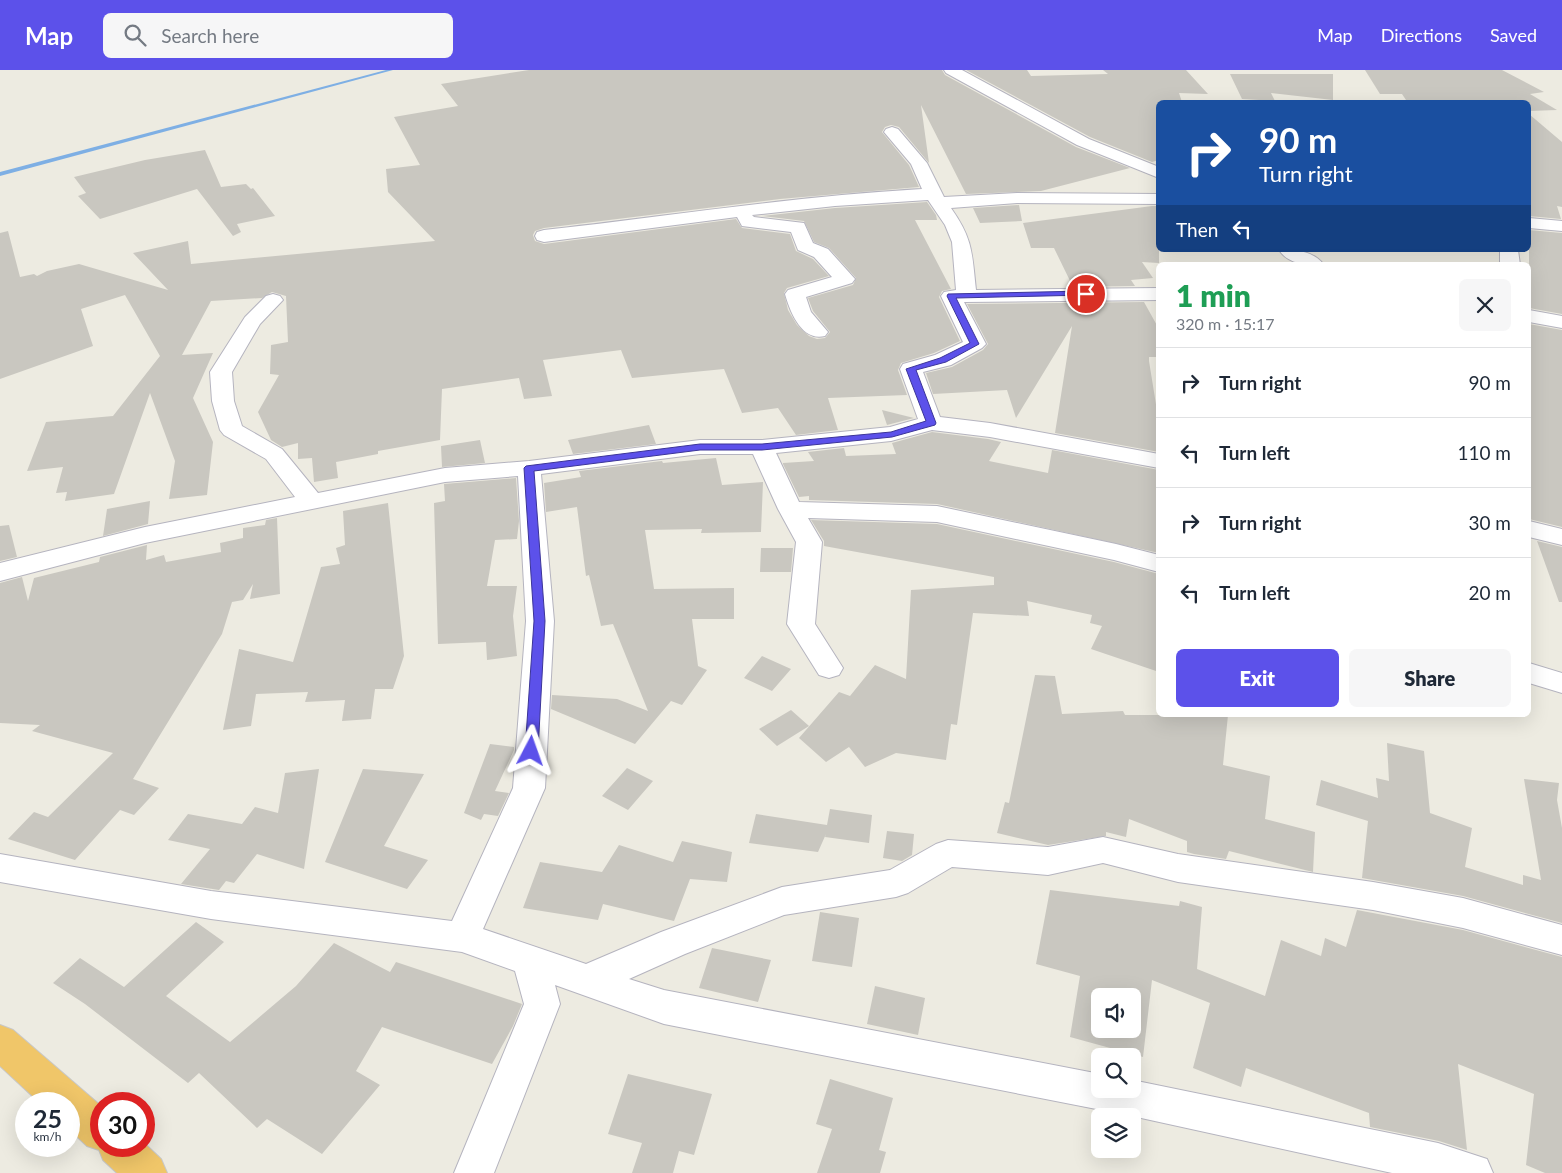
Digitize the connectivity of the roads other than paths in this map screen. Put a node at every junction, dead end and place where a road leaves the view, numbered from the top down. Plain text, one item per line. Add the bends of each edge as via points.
1 (951, 70) edge
2 (892, 132) dead end
3 (1156, 173) edge
4 (936, 199) junction
5 (1156, 199) edge
6 (740, 211) junction
7 (1531, 223) edge
8 (1562, 226) edge
9 (544, 236) dead end
10 (1291, 252) edge
11 (1309, 262) edge
12 (1156, 294) edge
13 (967, 296) junction
14 (274, 300) dead end
15 (1531, 316) edge
16 (1562, 322) edge
17 (818, 332) dead end
18 (931, 423) junction
19 (762, 447) junction
20 (1156, 460) edge
21 (529, 468) junction
22 (311, 501) junction
23 (790, 509) junction
24 (1531, 530) edge
25 (1562, 538) edge
26 (1156, 563) edge
27 (0, 572) edge
28 (829, 668) dead end
29 (1531, 674) edge
30 (1562, 683) edge
31 (0, 868) edge
32 (462, 938) junction
33 (1562, 940) edge
34 (530, 961) junction
35 (587, 980) junction
36 (0, 1042) edge
37 (90, 1122) edge
38 (129, 1157) edge
39 (147, 1173) edge
40 (474, 1173) edge
41 (1474, 1173) edge

1 - 3 street via 1083,142
2 - 4 street via 919,163
4 - 5 street
4 - 6 street via 865,197
4 - 13 street via 961,242
6 - 9 street
6 - 17 street via 748,222 798,227 805,246 821,253 845,279 795,294 801,314
7 - 8 street
10 - 11 street
12 - 13 street
13 - 18 street via 951,296 974,344 943,360 911,369
14 - 22 street via 252,321 222,372 223,401 232,430 274,454
15 - 16 street
18 - 19 street via 892,434
18 - 20 street via 990,430
19 - 21 street via 700,447
19 - 23 street
21 - 22 street via 445,476
21 - 32 street via 540,621 529,788
22 - 27 street via 145,535
23 - 26 street via 937,514
23 - 28 street via 809,542 801,624
24 - 25 street
29 - 30 street
31 - 32 street via 211,905
32 - 34 street
33 - 35 street via 1463,913 1373,896 1178,868 1103,850 1048,861 948,853 896,883 782,901
34 - 35 street
34 - 40 street via 542,1004
35 - 41 street via 664,1007 1136,1099
36 - 37 highway
38 - 39 highway

